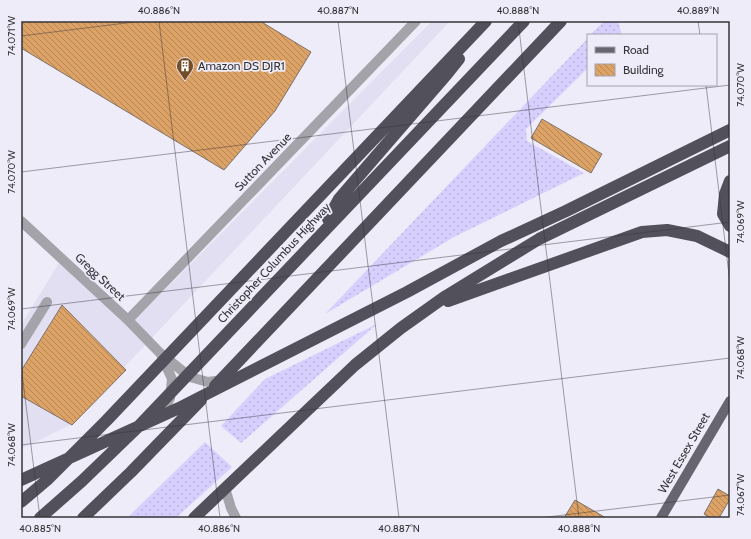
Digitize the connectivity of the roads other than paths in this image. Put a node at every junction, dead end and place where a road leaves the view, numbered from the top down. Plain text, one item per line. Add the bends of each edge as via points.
1 (416, 21) edge
2 (487, 21) edge
3 (524, 21) edge
4 (561, 21) edge
5 (730, 130) edge
6 (730, 146) edge
7 (730, 182) edge
8 (21, 222) edge
9 (730, 226) edge
10 (319, 234) junction
11 (730, 252) edge
12 (47, 302) dead end
13 (430, 307) junction
14 (128, 320) junction
15 (21, 344) edge
16 (160, 353) junction
17 (237, 378) junction
18 (730, 401) edge
19 (161, 416) junction
20 (21, 480) edge
21 (225, 488) junction
22 (21, 502) edge
23 (40, 518) edge
24 (83, 518) edge
25 (194, 518) edge
26 (236, 518) edge
27 (661, 518) edge

1 - 14 street, Sutton Avenue
2 - 10 highway via 447,74 340,199
2 - 22 highway, Christopher Columbus Highway via 107,420 47,480
3 - 10 highway, Christopher Columbus Highway
4 - 24 highway via 132,472
5 - 17 highway via 566,212 501,241
6 - 13 highway via 539,239
7 - 9 highway via 725,194 723,214
8 - 14 street, Gregg Street
10 - 23 highway, Christopher Columbus Highway via 112,454
11 - 13 highway via 696,236 667,230 642,232
12 - 15 street
13 - 21 highway via 355,365
14 - 16 street, Gregg Street
16 - 17 street, Gregg Street via 190,377 208,382
16 - 19 street, Gregg Street via 172,379 170,398
17 - 19 highway
18 - 27 main road, West Essex Street
19 - 20 highway
21 - 25 highway
21 - 26 street

